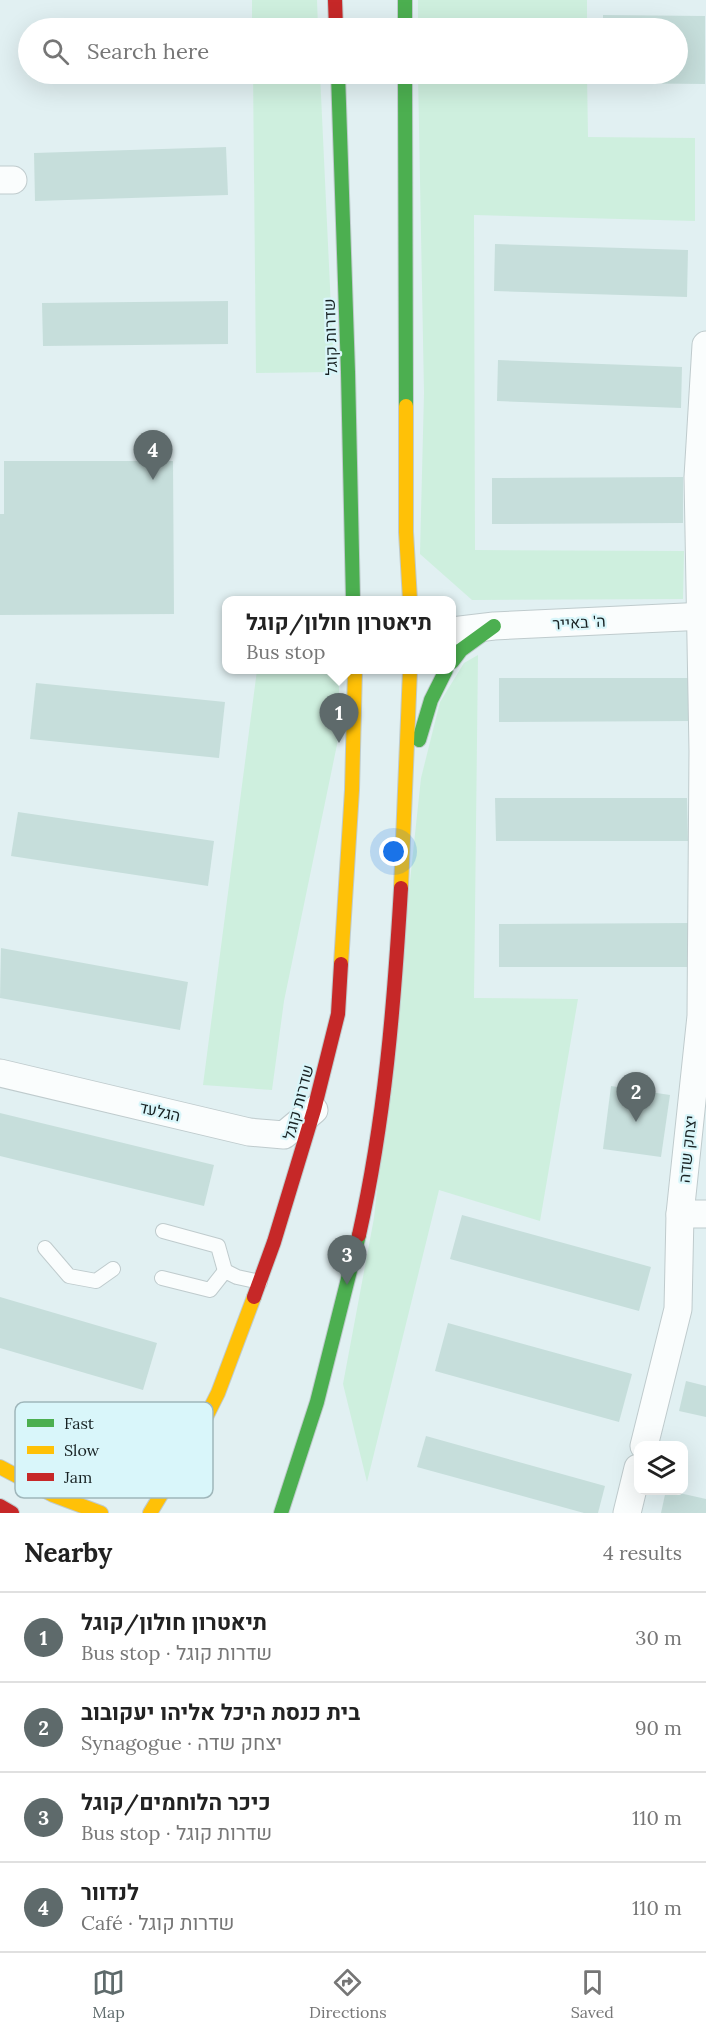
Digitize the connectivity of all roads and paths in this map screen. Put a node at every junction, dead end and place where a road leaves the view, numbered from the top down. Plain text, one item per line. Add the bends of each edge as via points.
1 (335, 0) edge
2 (405, 0) edge
3 (336, 18) edge
4 (405, 18) edge
5 (338, 84) edge
6 (405, 84) edge
7 (706, 345) edge
8 (704, 393) edge
9 (702, 477) edge
10 (353, 596) edge
11 (410, 596) edge
12 (703, 616) edge
13 (494, 626) junction
14 (456, 631) edge
15 (456, 657) edge
16 (358, 674) edge
17 (410, 674) edge
18 (443, 674) edge
19 (704, 751) edge
20 (407, 779) junction
21 (705, 834) edge
22 (0, 1074) edge
23 (314, 1110) junction
24 (693, 1214) edge
25 (162, 1231) dead end
26 (45, 1248) dead end
27 (113, 1269) dead end
28 (225, 1271) junction
29 (162, 1278) dead end
30 (260, 1282) junction
31 (213, 1403) edge
32 (306, 1437) junction
33 (645, 1441) edge
34 (0, 1467) edge
35 (15, 1475) edge
36 (634, 1487) edge
37 (61, 1498) edge
38 (159, 1498) edge
39 (299, 1499) dead end
40 (0, 1506) edge
41 (12, 1513) edge
42 (101, 1513) edge
43 (150, 1513) edge
44 (281, 1513) edge
45 (627, 1513) edge

1 - 3 street
2 - 4 street
5 - 10 street, שדרות קוגל
6 - 11 street via 406,532
7 - 8 street, יצחק שדה
8 - 9 street, יצחק שדה
9 - 12 street, יצחק שדה
12 - 13 street, ה' באייר
12 - 19 street, יצחק שדה
13 - 14 street, ה' באייר
13 - 15 street
16 - 23 street, שדרות קוגל via 338,1014
17 - 20 street
18 - 20 street via 430,700
19 - 21 street, יצחק שדה
20 - 32 street via 392,1028 377,1137 343,1305
21 - 24 street, יצחק שדה
22 - 23 street, הגלעד via 249,1132 284,1135
23 - 30 street, שדרות קוגל
24 - 33 street, יצחק שדה via 678,1309
25 - 28 lane via 218,1246
26 - 27 lane via 69,1276 96,1281
28 - 29 lane via 210,1290
28 - 30 lane
30 - 31 street, שדרות קוגל
32 - 39 street
32 - 44 street
34 - 35 street
36 - 45 street
37 - 42 street
38 - 43 street, שדרות קוגל
40 - 41 street

